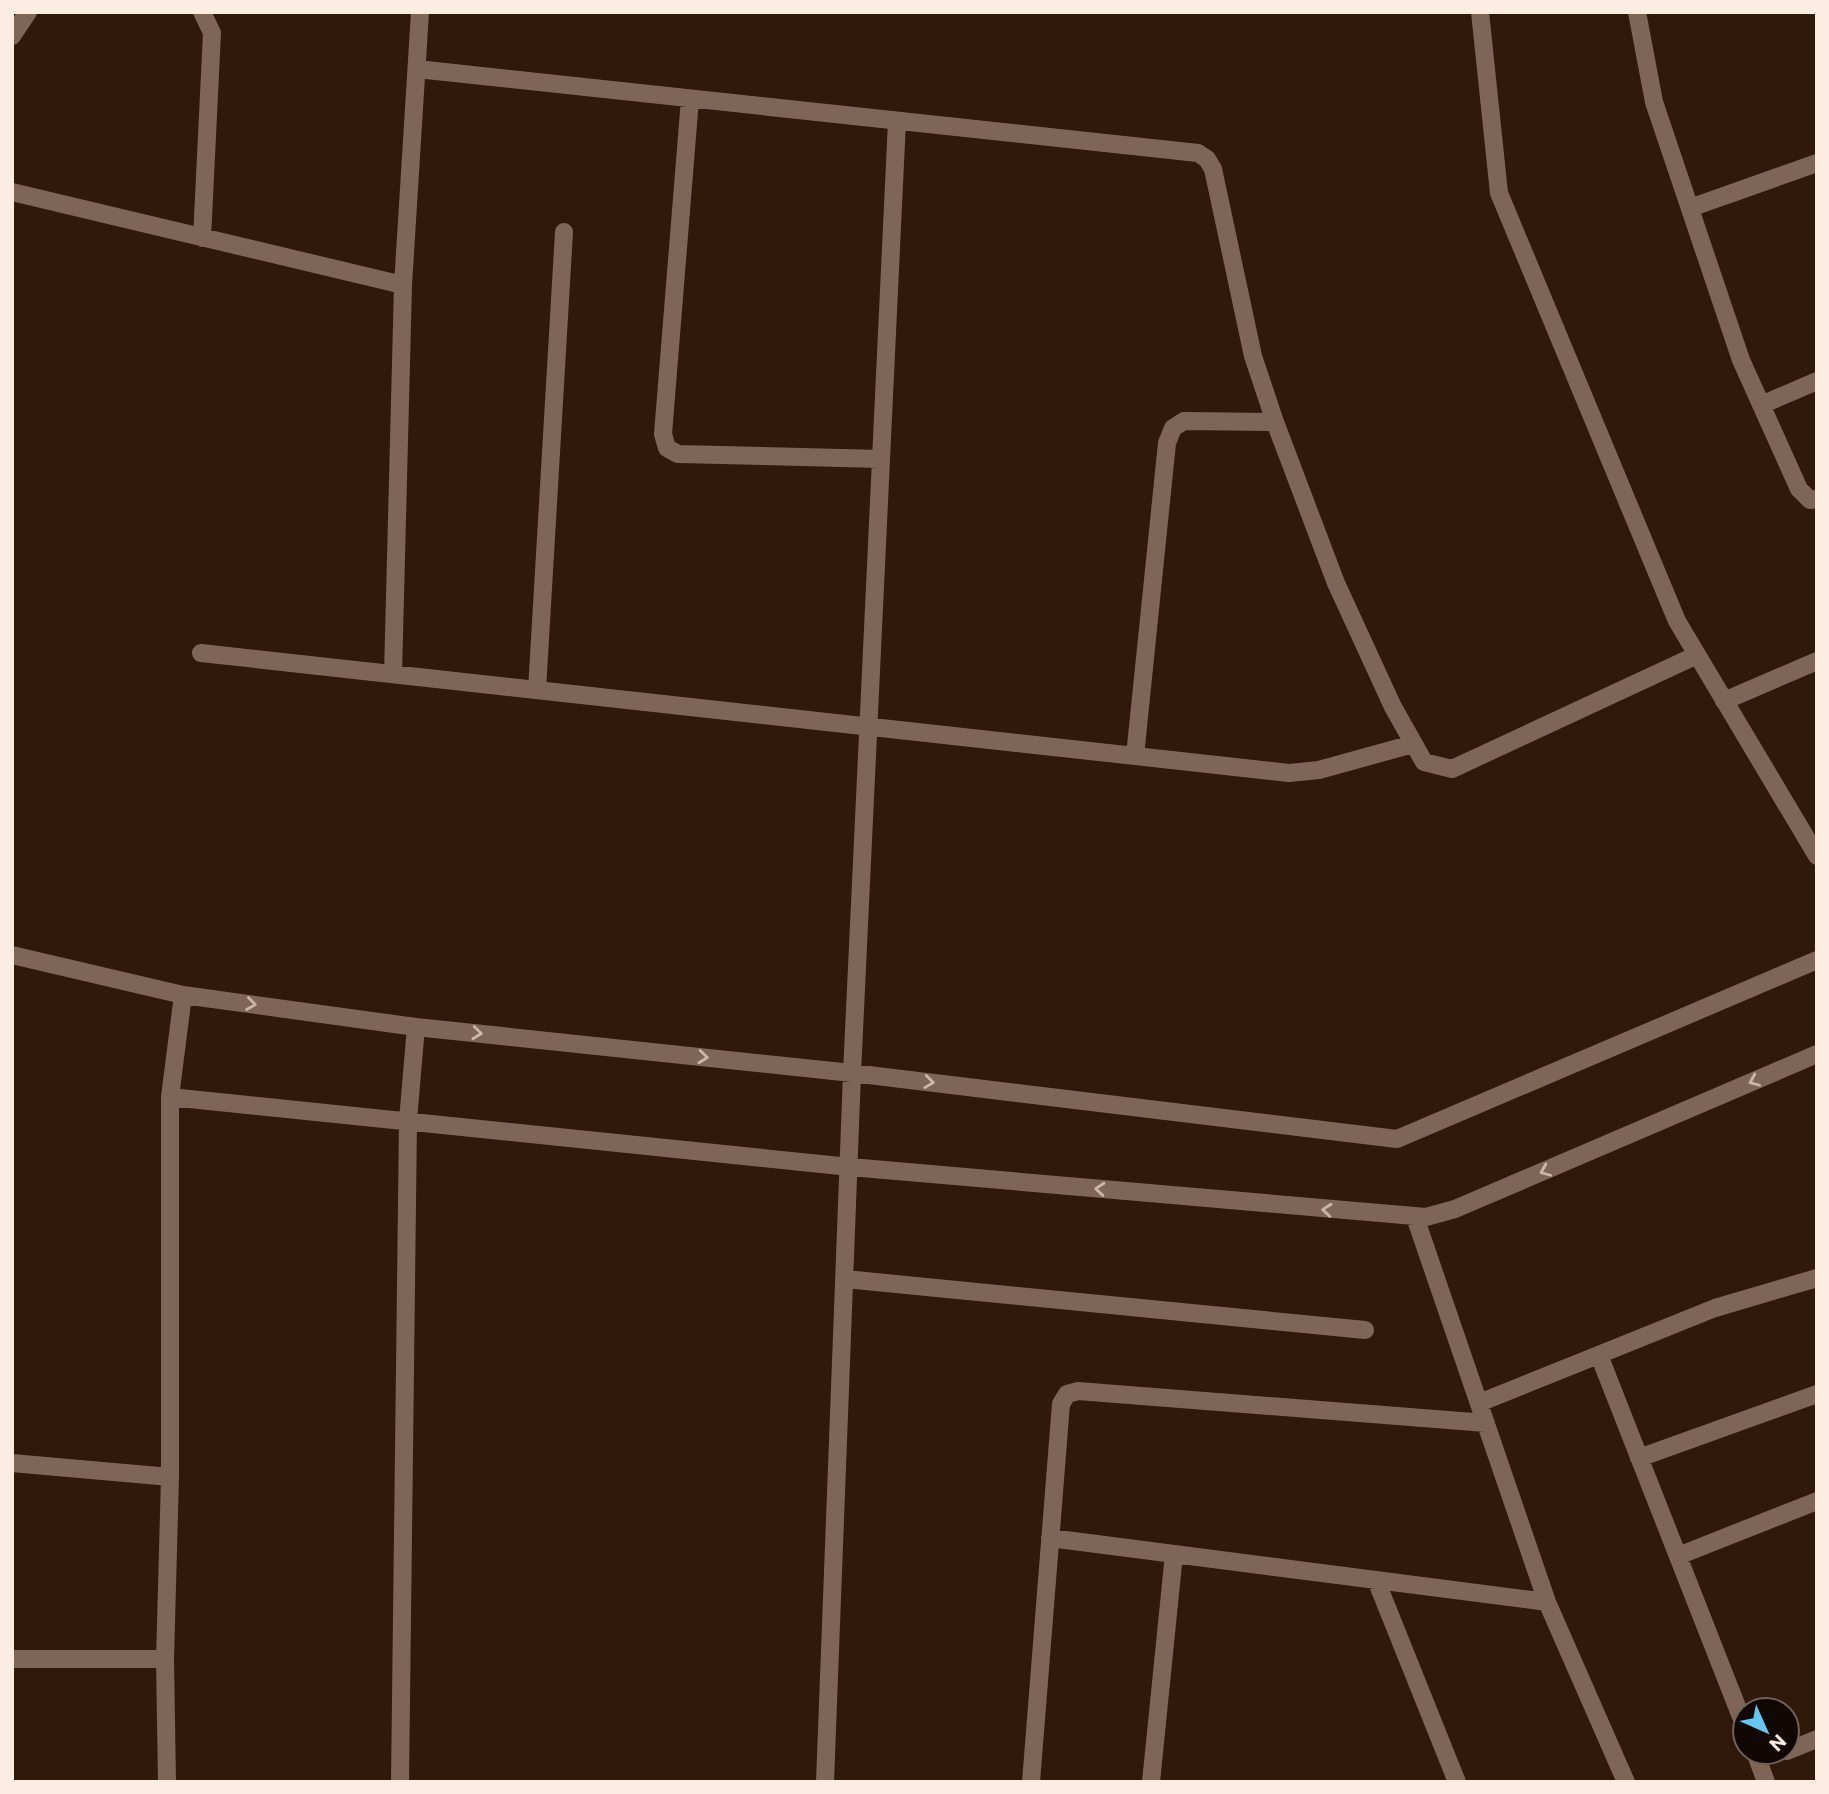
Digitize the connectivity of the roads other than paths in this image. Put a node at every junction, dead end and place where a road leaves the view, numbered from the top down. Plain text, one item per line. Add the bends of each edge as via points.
1 (27, 12) edge
2 (202, 12) edge
3 (420, 12) edge
4 (1480, 12) edge
5 (1637, 12) edge
6 (12, 36) edge
7 (417, 69) junction
8 (690, 99) junction
9 (897, 121) junction
10 (1817, 163) edge
11 (12, 192) edge
12 (1690, 208) junction
13 (564, 232) dead end
14 (202, 238) junction
15 (403, 285) junction
16 (1817, 380) edge
17 (1761, 405) junction
18 (1275, 422) junction
19 (881, 459) junction
20 (1817, 499) edge
21 (201, 653) dead end
22 (1697, 654) junction
23 (1817, 661) edge
24 (393, 674) junction
25 (537, 690) junction
26 (1724, 701) junction
27 (869, 724) junction
28 (1413, 744) junction
29 (1135, 756) junction
30 (1817, 856) edge
31 (12, 955) edge
32 (1817, 960) edge
33 (183, 995) junction
34 (415, 1027) junction
35 (1817, 1054) edge
36 (852, 1073) junction
37 (170, 1097) junction
38 (408, 1120) junction
39 (850, 1167) junction
40 (1415, 1217) junction
41 (1817, 1278) edge
42 (845, 1279) junction
43 (1364, 1330) dead end
44 (1599, 1355) junction
45 (1817, 1394) edge
46 (1479, 1403) junction
47 (1486, 1423) junction
48 (1639, 1458) junction
49 (12, 1463) edge
50 (170, 1477) junction
51 (1817, 1501) edge
52 (1050, 1538) junction
53 (1174, 1553) junction
54 (1678, 1556) junction
55 (1376, 1580) junction
56 (1547, 1602) junction
57 (12, 1659) edge
58 (165, 1659) junction
59 (1733, 1696) edge
60 (167, 1782) edge
61 (400, 1782) edge
62 (825, 1782) edge
63 (1031, 1782) edge
64 (1151, 1782) edge
65 (1457, 1782) edge
66 (1626, 1782) edge

1 - 6 street
2 - 14 street via 212,33
3 - 7 street
4 - 22 street via 1499,193 1677,621
5 - 12 street via 1654,102
7 - 8 street
7 - 15 street
8 - 9 street
8 - 19 street via 663,434 667,448 678,454
9 - 18 street via 1198,153 1207,159 1213,169 1253,356
9 - 19 street
10 - 12 street
11 - 14 street
12 - 17 street via 1741,360
13 - 25 street
14 - 15 street
15 - 24 street
16 - 17 street
17 - 20 street via 1798,489 1810,500
18 - 28 street via 1336,583
18 - 29 street via 1184,421 1173,428 1167,443
19 - 27 street
21 - 24 street
22 - 26 street
22 - 28 street via 1452,769 1424,762
23 - 26 street
24 - 25 street
25 - 27 street
26 - 30 street
27 - 29 street
27 - 36 street
28 - 29 street via 1319,770 1289,773
31 - 33 street
36 -> 32 street via 1397,1139
33 -> 34 street
33 - 37 street
34 -> 36 street
34 - 38 street
35 -> 40 street via 1455,1209
36 - 39 street
37 - 38 street
37 - 50 street
38 - 39 street
38 - 61 street
40 -> 39 street
39 - 42 street
40 - 46 street
41 - 44 street via 1736,1300
42 - 43 street
42 - 62 street
44 - 46 street
44 - 48 street
45 - 48 street
46 - 47 street
47 - 52 street via 1078,1391 1067,1394 1061,1404
47 - 56 street
48 - 54 street
49 - 50 street
50 - 58 street
51 - 54 street
52 - 53 street
52 - 63 street
53 - 55 street
53 - 64 street
54 - 59 street
55 - 56 street
55 - 65 street
56 - 66 street
57 - 58 street
58 - 60 street

